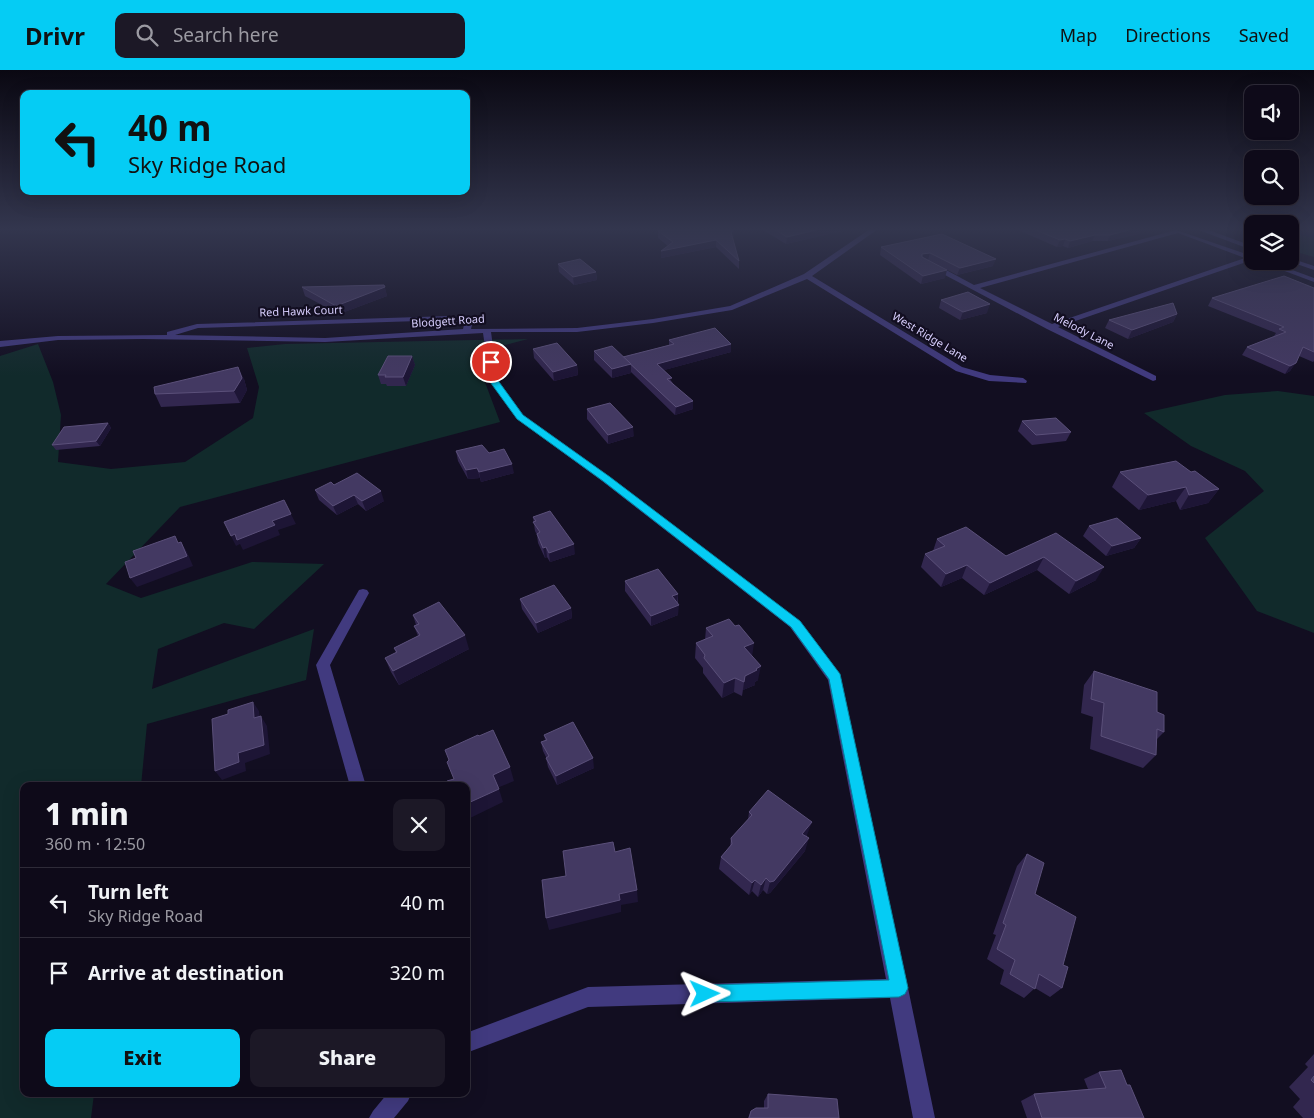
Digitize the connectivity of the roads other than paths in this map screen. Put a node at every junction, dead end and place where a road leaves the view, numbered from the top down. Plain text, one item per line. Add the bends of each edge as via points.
1 (803, 278) edge
2 (810, 278) edge
3 (955, 278) edge
4 (1007, 278) edge
5 (1194, 278) edge
6 (974, 287) junction
7 (1050, 327) junction
8 (487, 330) junction
9 (467, 331) junction
10 (158, 337) junction
11 (0, 344) edge
12 (1153, 378) dead end
13 (1023, 381) dead end
14 (363, 593) dead end
15 (357, 782) edge
16 (899, 988) junction
17 (470, 1041) edge
18 (398, 1097) edge
19 (380, 1118) edge
20 (924, 1118) edge

1 - 8 street, Blodgett Road via 723,310 586,329
2 - 13 street, West Ridge Lane via 959,369 989,378
3 - 6 street, Melody Lane
4 - 6 street
5 - 7 street
6 - 7 street, Melody Lane
7 - 12 street, Melody Lane
8 - 9 street, Blodgett Road
8 - 16 street via 490,375 520,417 795,624 836,678
9 - 10 street, Blodgett Road via 324,340
9 - 10 street, Red Hawk Court via 468,325 463,320 450,318 197,326
10 - 11 street, Blodgett Road via 58,338
14 - 15 street via 323,665
16 - 17 street via 588,997
16 - 20 street
18 - 19 street

